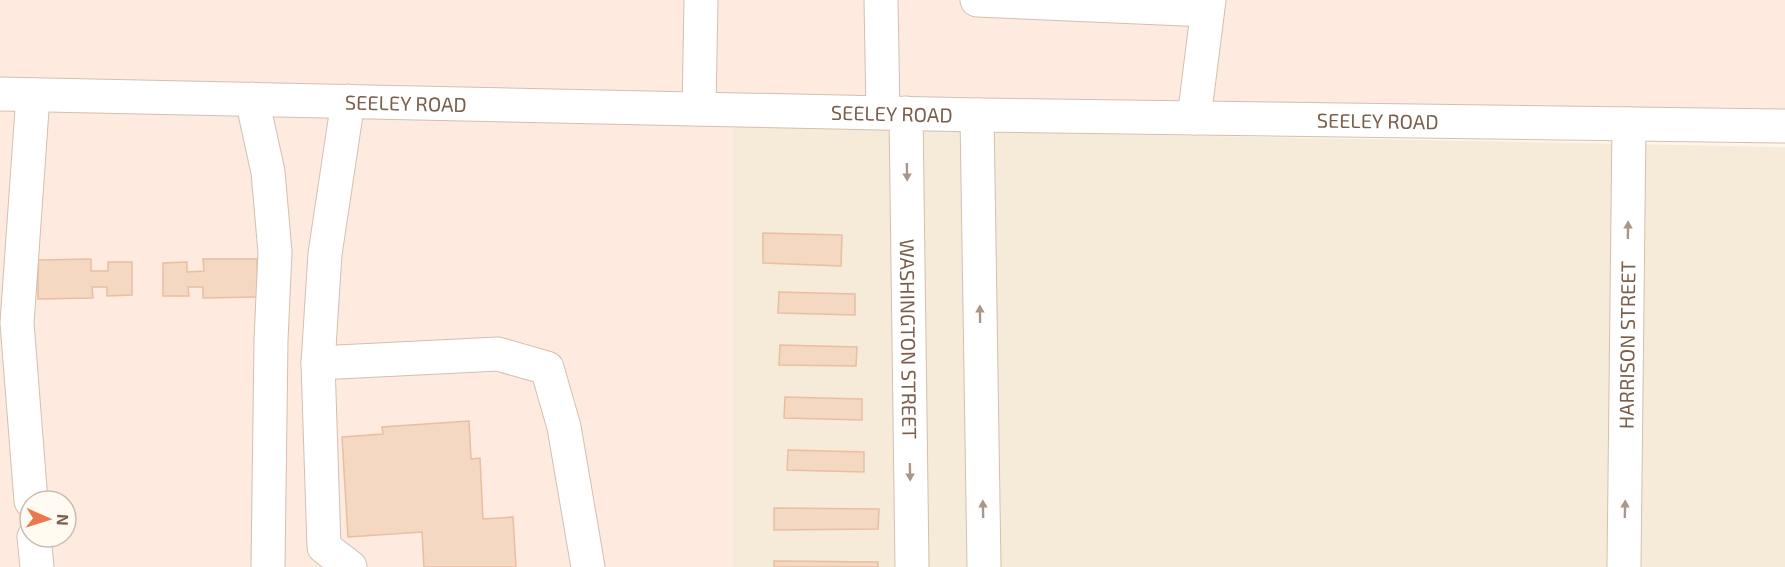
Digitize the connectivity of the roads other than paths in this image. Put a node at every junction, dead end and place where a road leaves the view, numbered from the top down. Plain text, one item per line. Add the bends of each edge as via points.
1 (701, 0) edge
2 (881, 0) edge
3 (977, 0) edge
4 (1208, 5) edge
5 (0, 94) edge
6 (33, 95) junction
7 (252, 99) junction
8 (348, 101) junction
9 (699, 109) junction
10 (894, 113) junction
11 (977, 115) junction
12 (1194, 118) junction
13 (1629, 124) junction
14 (1785, 126) edge
15 (318, 363) junction
16 (30, 489) edge
17 (35, 549) edge
18 (37, 567) edge
19 (268, 567) edge
20 (350, 567) edge
21 (588, 567) edge
22 (912, 567) edge
23 (984, 567) edge
24 (1624, 567) edge

1 - 9 street
2 - 10 street, WASHINGTON STREET
3 - 4 street
4 - 12 street
5 - 6 street, SEELEY ROAD
6 - 7 street, SEELEY ROAD
6 - 16 street via 17,323
7 - 8 street, SEELEY ROAD
7 - 19 street via 268,172 275,252
8 - 9 street, SEELEY ROAD
8 - 15 street via 325,254
9 - 10 street, SEELEY ROAD
10 - 11 street, SEELEY ROAD
10 -> 22 street, WASHINGTON STREET
11 - 12 street, SEELEY ROAD
23 -> 11 street
12 - 13 street, SEELEY ROAD
13 - 14 street, SEELEY ROAD
24 -> 13 street, HARRISON STREET
15 - 20 street via 324,547
15 - 21 street via 498,354 547,368 564,427
17 - 18 street

